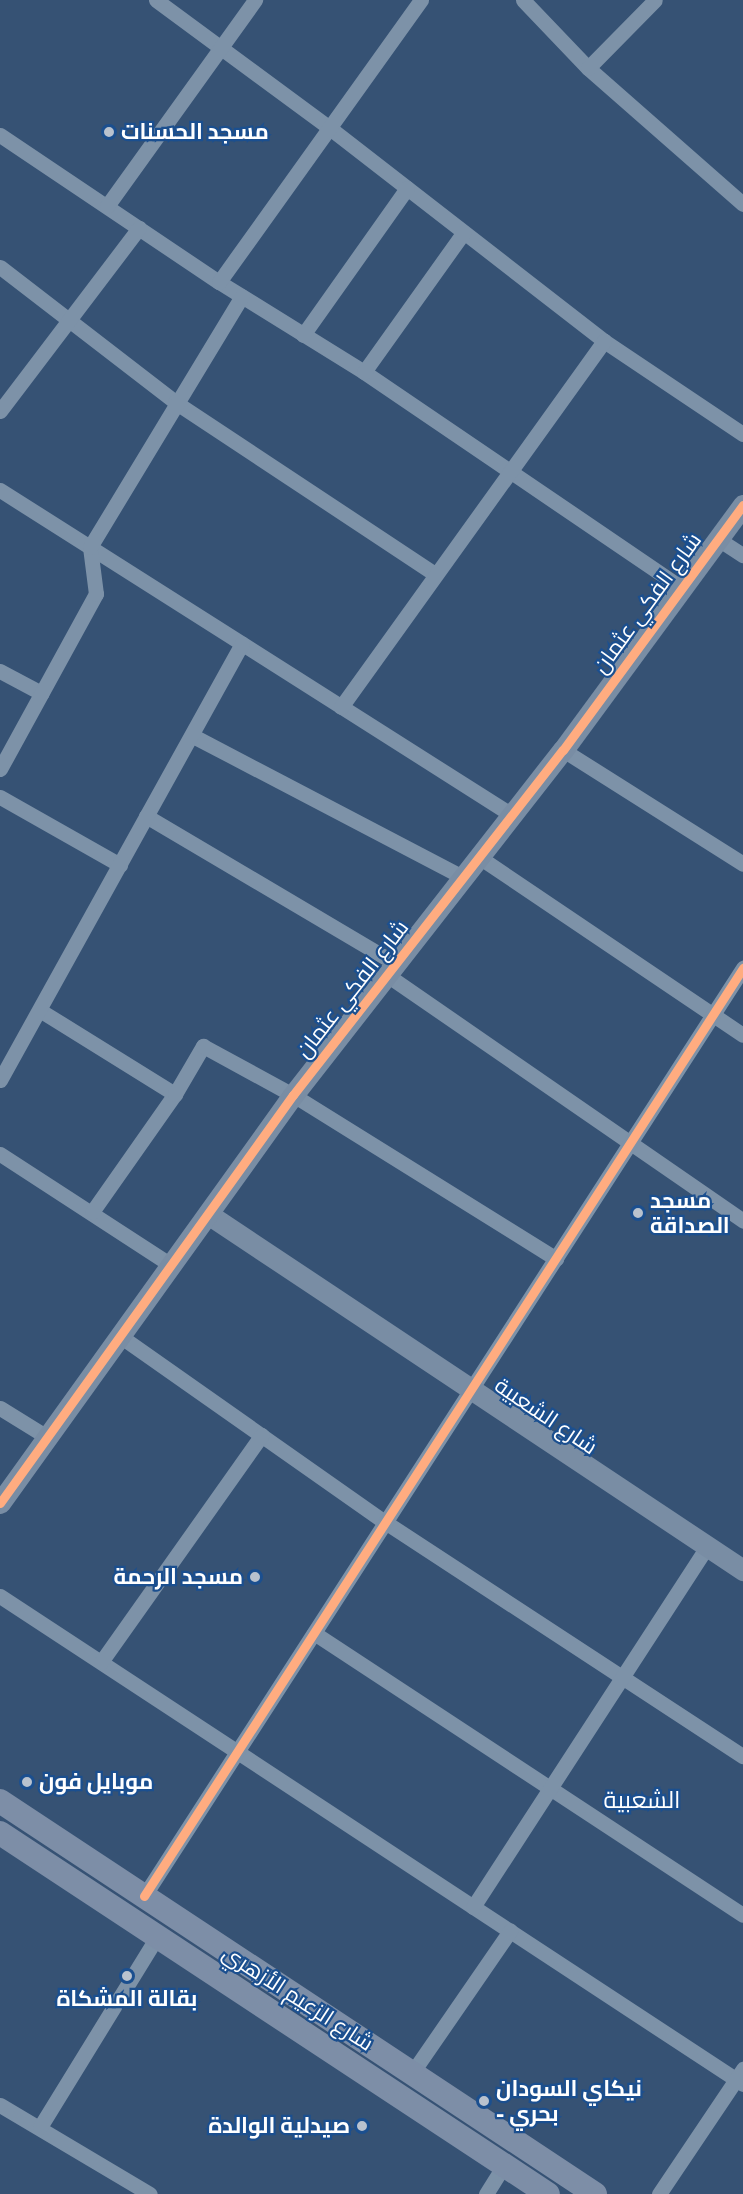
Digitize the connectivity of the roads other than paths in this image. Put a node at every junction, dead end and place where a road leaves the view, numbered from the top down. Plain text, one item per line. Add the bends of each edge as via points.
1 (156, 0) edge
2 (255, 0) edge
3 (421, 0) edge
4 (522, 0) edge
5 (655, 0) edge
6 (220, 49) junction
7 (588, 68) junction
8 (331, 129) junction
9 (0, 135) edge
10 (407, 188) junction
11 (743, 204) edge
12 (107, 206) junction
13 (138, 228) junction
14 (463, 233) junction
15 (0, 267) edge
16 (219, 282) junction
17 (242, 296) junction
18 (71, 320) junction
19 (303, 335) junction
20 (604, 341) junction
21 (364, 372) junction
22 (175, 402) junction
23 (0, 411) edge
24 (743, 434) edge
25 (511, 470) junction
26 (0, 490) edge
27 (743, 505) edge
28 (718, 539) junction
29 (90, 548) junction
30 (743, 555) edge
31 (435, 574) junction
32 (682, 588) junction
33 (242, 644) junction
34 (0, 671) edge
35 (41, 693) junction
36 (341, 707) junction
37 (193, 736) junction
38 (563, 750) junction
39 (0, 769) edge
40 (0, 797) edge
41 (512, 815) junction
42 (146, 816) junction
43 (479, 858) junction
44 (743, 864) edge
45 (120, 865) junction
46 (464, 877) junction
47 (743, 968) edge
48 (391, 970) junction
49 (41, 1011) junction
50 (713, 1015) junction
51 (743, 1035) edge
52 (0, 1080) edge
53 (175, 1094) junction
54 (293, 1095) junction
55 (630, 1146) junction
56 (0, 1154) edge
57 (92, 1212) junction
58 (207, 1214) junction
59 (743, 1221) edge
60 (556, 1259) junction
61 (171, 1265) junction
62 (120, 1336) junction
63 (471, 1390) junction
64 (0, 1408) edge
65 (262, 1435) junction
66 (47, 1437) junction
67 (0, 1503) edge
68 (385, 1522) junction
69 (708, 1547) junction
70 (743, 1570) edge
71 (0, 1596) edge
72 (314, 1633) junction
73 (101, 1662) junction
74 (622, 1677) junction
75 (237, 1752) junction
76 (743, 1756) edge
77 (550, 1788) junction
78 (0, 1801) edge
79 (0, 1833) edge
80 (144, 1896) junction
81 (473, 1907) junction
82 (743, 1915) edge
83 (510, 1931) junction
84 (157, 1936) junction
85 (412, 2073) junction
86 (741, 2078) edge
87 (0, 2105) edge
88 (40, 2127) junction
89 (504, 2165) junction
90 (150, 2194) edge
91 (486, 2194) edge
92 (548, 2194) edge
93 (595, 2194) edge
94 (658, 2194) edge

1 - 6 street
2 - 6 street
3 - 8 street
4 - 7 street
5 - 7 street
6 - 8 street
6 - 12 street
7 - 11 street
8 - 10 street
8 - 16 street
9 - 12 street
10 - 14 street
10 - 19 street
12 - 13 street
13 - 16 street
13 - 18 street
14 - 20 street
14 - 21 street
15 - 18 street
16 - 17 street
17 - 19 street
17 - 22 street
18 - 22 street
18 - 23 street
19 - 21 street
20 - 24 street
20 - 25 street
21 - 25 street
22 - 29 street
22 - 31 street
25 - 31 street
25 - 32 street
26 - 29 street
27 - 28 street, شارع الفكي عثمان
28 - 30 street
28 - 32 street, شارع الفكي عثمان
29 - 33 street
29 - 35 street via 96,594
31 - 36 street
32 - 38 street, شارع الفكي عثمان
33 - 36 street
33 - 37 street
34 - 35 street
35 - 39 street
36 - 41 street
37 - 42 street
37 - 46 street
38 - 41 street, شارع الفكي عثمان
38 - 44 street
40 - 45 street
41 - 43 street, شارع الفكي عثمان
42 - 45 street
42 - 48 street
43 - 46 street, شارع الفكي عثمان
43 - 50 street
45 - 49 street
46 - 48 street, شارع الفكي عثمان
47 - 50 street
48 - 54 street, شارع الفكي عثمان
48 - 55 street
49 - 52 street
49 - 53 street
50 - 51 street
50 - 55 street
53 - 54 street via 203,1046
53 - 57 street
54 - 58 street, شارع الفكي عثمان
54 - 60 street
55 - 59 street
55 - 60 street
56 - 57 street
57 - 61 street
58 - 61 street, شارع الفكي عثمان
58 - 63 street, شارع الشعبية
60 - 63 street
61 - 62 street, شارع الفكي عثمان
62 - 65 street
62 - 66 street, شارع الفكي عثمان
63 - 68 street
63 - 69 street, شارع الشعبية
64 - 66 street
65 - 68 street
65 - 73 street
66 - 67 street, شارع الفكي عثمان
68 - 72 street
68 - 74 street
69 - 70 street, شارع الشعبية
69 - 74 street
71 - 73 street
72 - 75 street
72 - 77 street
73 - 75 street
74 - 76 street
74 - 77 street
75 - 80 street
75 - 81 street
77 - 81 street
77 - 82 street
78 - 80 main road, شارع الزعيم الأزهري
79 - 84 main road, شارع الزعيم الأزهري
80 - 85 main road, شارع الزعيم الأزهري
81 - 83 street
83 - 85 street
83 - 86 street
84 - 88 street
84 - 89 main road, شارع الزعيم الأزهري
85 - 93 main road, شارع الزعيم الأزهري
86 - 94 street
87 - 88 street
88 - 90 street
89 - 91 street
89 - 92 main road, شارع الزعيم الأزهري

